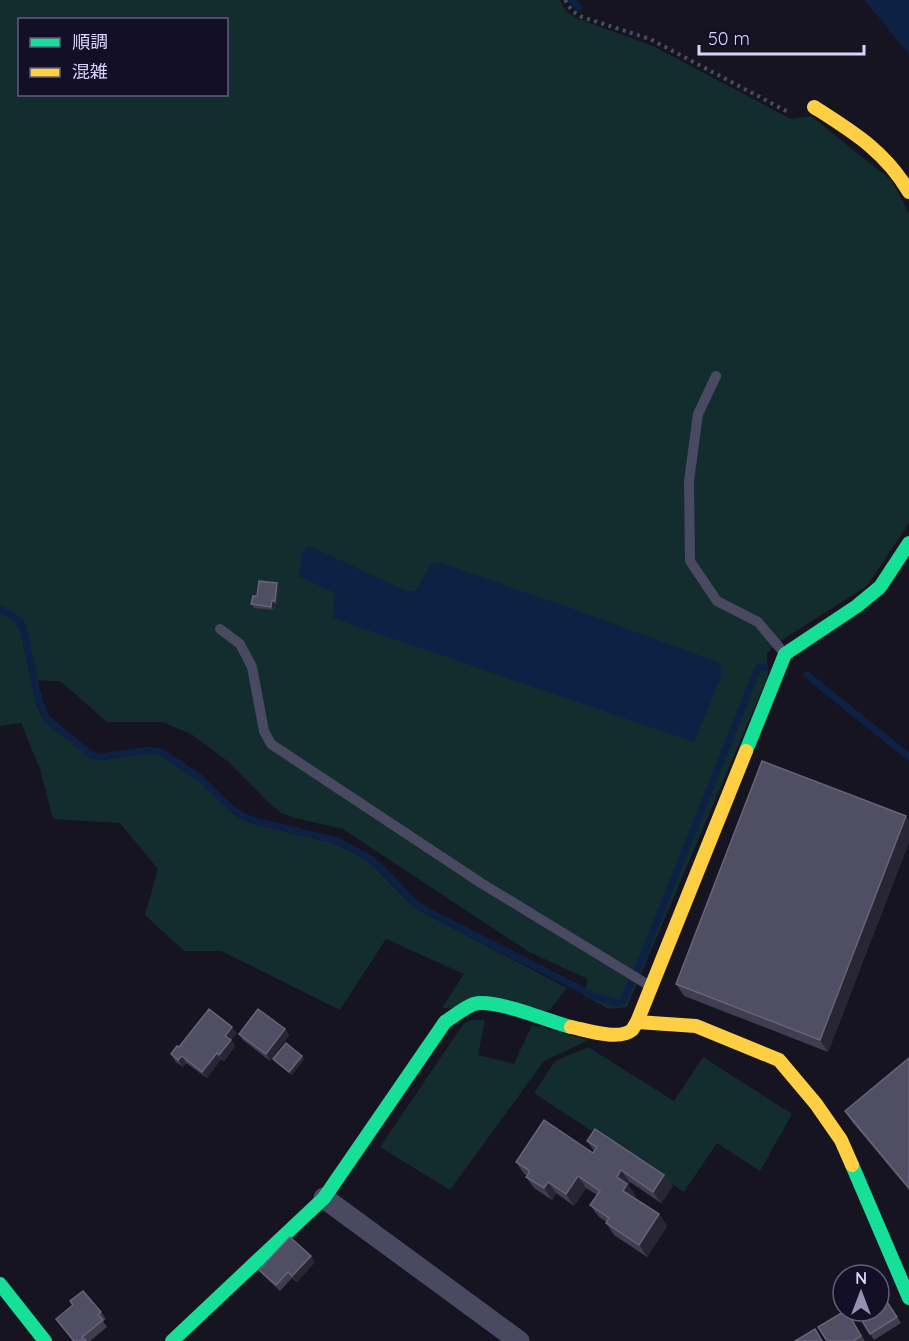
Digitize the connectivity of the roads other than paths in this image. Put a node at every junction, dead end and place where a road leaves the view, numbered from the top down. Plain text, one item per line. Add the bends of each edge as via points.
1 (814, 107) road end
2 (909, 192) edge
3 (716, 376) dead end
4 (909, 543) edge
5 (220, 629) dead end
6 (785, 654) junction
7 (650, 986) junction
8 (637, 1022) junction
9 (324, 1198) junction
10 (0, 1284) edge
11 (909, 1298) edge
12 (45, 1341) edge
13 (172, 1341) edge
14 (519, 1341) edge

1 - 2 street via 866,140 903,180
3 - 6 lane via 698,414 689,481 690,561 717,601 758,622
4 - 6 street via 880,587
5 - 7 lane via 240,644 252,667 264,731 271,744 481,884
6 - 7 street
7 - 8 street
8 - 9 street via 632,1030 619,1035 555,1023 498,1004 474,1004 445,1022
8 - 11 street via 696,1026 779,1060 841,1140
9 - 13 street
9 - 14 street
10 - 12 street

